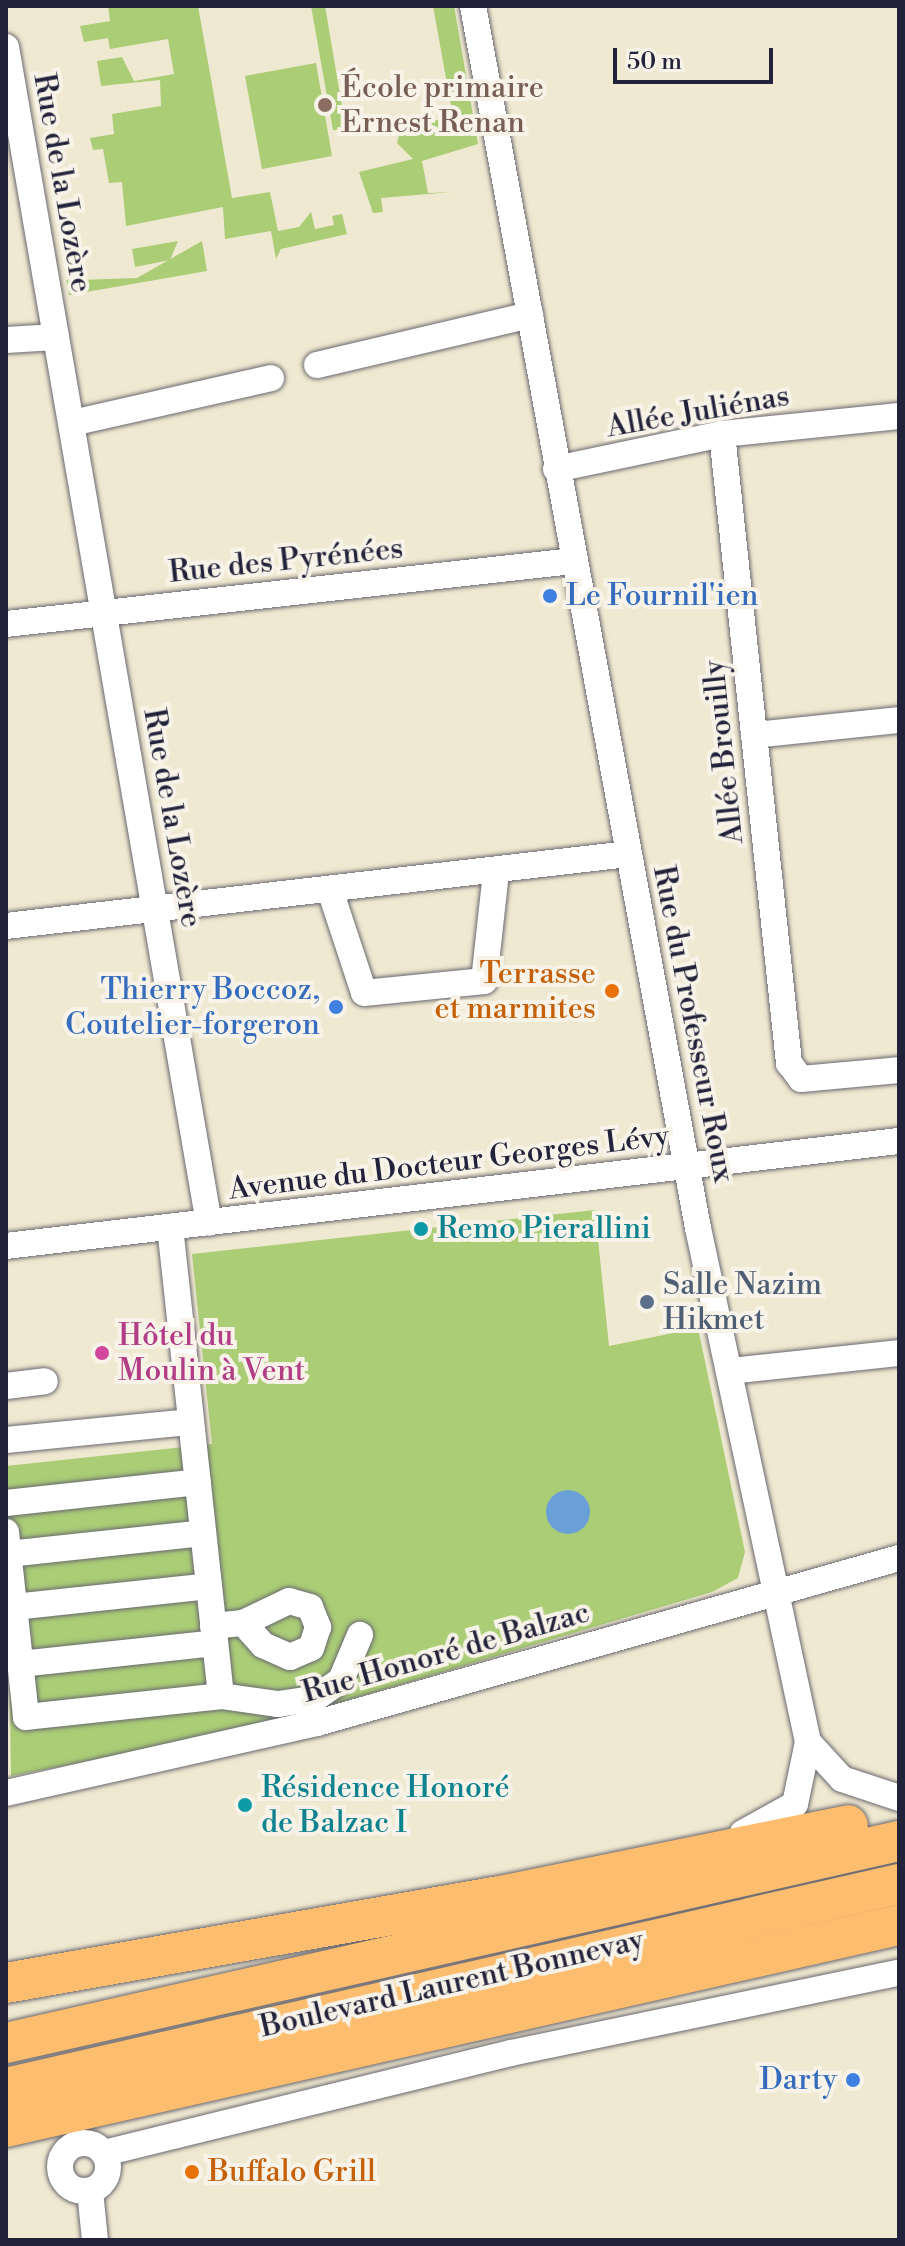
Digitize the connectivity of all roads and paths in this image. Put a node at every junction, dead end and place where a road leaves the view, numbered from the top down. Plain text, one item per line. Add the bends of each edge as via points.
1 (473, 6) edge
2 (6, 47) edge
3 (530, 315) junction
4 (56, 337) junction
5 (6, 340) edge
6 (317, 365) dead end
7 (271, 378) dead end
8 (899, 416) edge
9 (72, 423) junction
10 (722, 434) junction
11 (556, 469) junction
12 (573, 561) junction
13 (104, 613) junction
14 (6, 624) edge
15 (899, 720) edge
16 (754, 735) junction
17 (628, 854) junction
18 (496, 873) junction
19 (330, 890) junction
20 (155, 909) junction
21 (6, 926) edge
22 (899, 1070) edge
23 (899, 1141) edge
24 (688, 1167) junction
25 (209, 1223) junction
26 (170, 1227) junction
27 (6, 1246) edge
28 (899, 1353) edge
29 (730, 1371) junction
30 (45, 1381) dead end
31 (6, 1386) edge
32 (191, 1422) junction
33 (6, 1440) edge
34 (198, 1482) junction
35 (6, 1503) edge
36 (203, 1533) junction
37 (7, 1543) edge
38 (899, 1558) edge
39 (209, 1586) junction
40 (773, 1590) junction
41 (14, 1607) junction
42 (243, 1623) dead end
43 (214, 1634) junction
44 (360, 1635) dead end
45 (20, 1664) junction
46 (221, 1696) junction
47 (808, 1742) junction
48 (6, 1793) edge
49 (899, 1798) edge
50 (899, 1815) edge
51 (899, 1841) edge
52 (578, 1880) junction
53 (899, 1884) edge
54 (899, 1925) edge
55 (899, 1973) edge
56 (6, 1983) edge
57 (6, 2043) edge
58 (6, 2088) edge
59 (6, 2127) edge
60 (6, 2136) edge
61 (64, 2153) junction
62 (104, 2153) junction
63 (90, 2191) junction
64 (95, 2240) edge

1 - 3 street, Rue du Professeur Roux
2 - 4 street, Rue de la Lozère
3 - 6 street
3 - 11 street, Rue du Professeur Roux
4 - 5 street
4 - 9 street, Rue de la Lozère
7 - 9 street
8 - 10 street, Allée Juliénas
9 - 13 street, Rue de la Lozère
10 - 11 street, Allée Juliénas
10 - 16 street, Allée Brouilly
11 - 12 street, Rue du Professeur Roux
12 - 13 street, Rue des Pyrénées
12 - 17 street, Rue du Professeur Roux
13 - 14 street, Rue des Pyrénées
13 - 20 street, Rue de la Lozère
15 - 16 street
16 - 22 street, Allée Brouilly via 789,1063 801,1079
17 - 18 street
17 - 24 street, Rue du Professeur Roux
18 - 19 street
18 - 19 street via 484,981 379,992 364,993 356,984
19 - 20 street
20 - 21 street
20 - 25 street, Rue de la Lozère
23 - 24 street, Avenue du Docteur Georges Lévy
24 - 25 street, Avenue du Docteur Georges Lévy
24 - 29 street, Rue du Professeur Roux
25 - 26 street, Avenue du Docteur Georges Lévy
26 - 27 street, Avenue du Docteur Georges Lévy
26 - 32 street via 184,1291
28 - 29 street
29 - 40 street, Rue du Professeur Roux
30 - 31 street
32 - 33 street
32 - 34 street
34 - 35 street
34 - 36 street
36 - 37 street
36 - 39 street
37 - 41 street
38 - 40 street, Rue Honoré de Balzac
39 - 41 street
39 - 43 street
40 - 47 street, Rue du Professeur Roux
40 - 48 street, Rue Honoré de Balzac via 317,1723
41 - 45 street
42 - 43 street
43 - 45 street
43 - 46 street
44 - 46 street via 341,1680 314,1699 278,1704
45 - 46 street via 26,1717
47 - 49 street, Rue du Professeur Roux via 842,1779
47 - 52 street, Rue du Professeur Roux via 803,1787 783,1815
50 - 52 highway
51 - 57 highway, Boulevard Laurent Bonnevay
52 - 56 highway
53 - 58 highway, Boulevard Laurent Bonnevay
54 - 59 highway
55 - 62 street via 511,2053
60 - 61 street
61 - 62 street via 84,2143
61 - 63 street via 59,2169 66,2184
62 - 63 street via 107,2175
63 - 64 street

